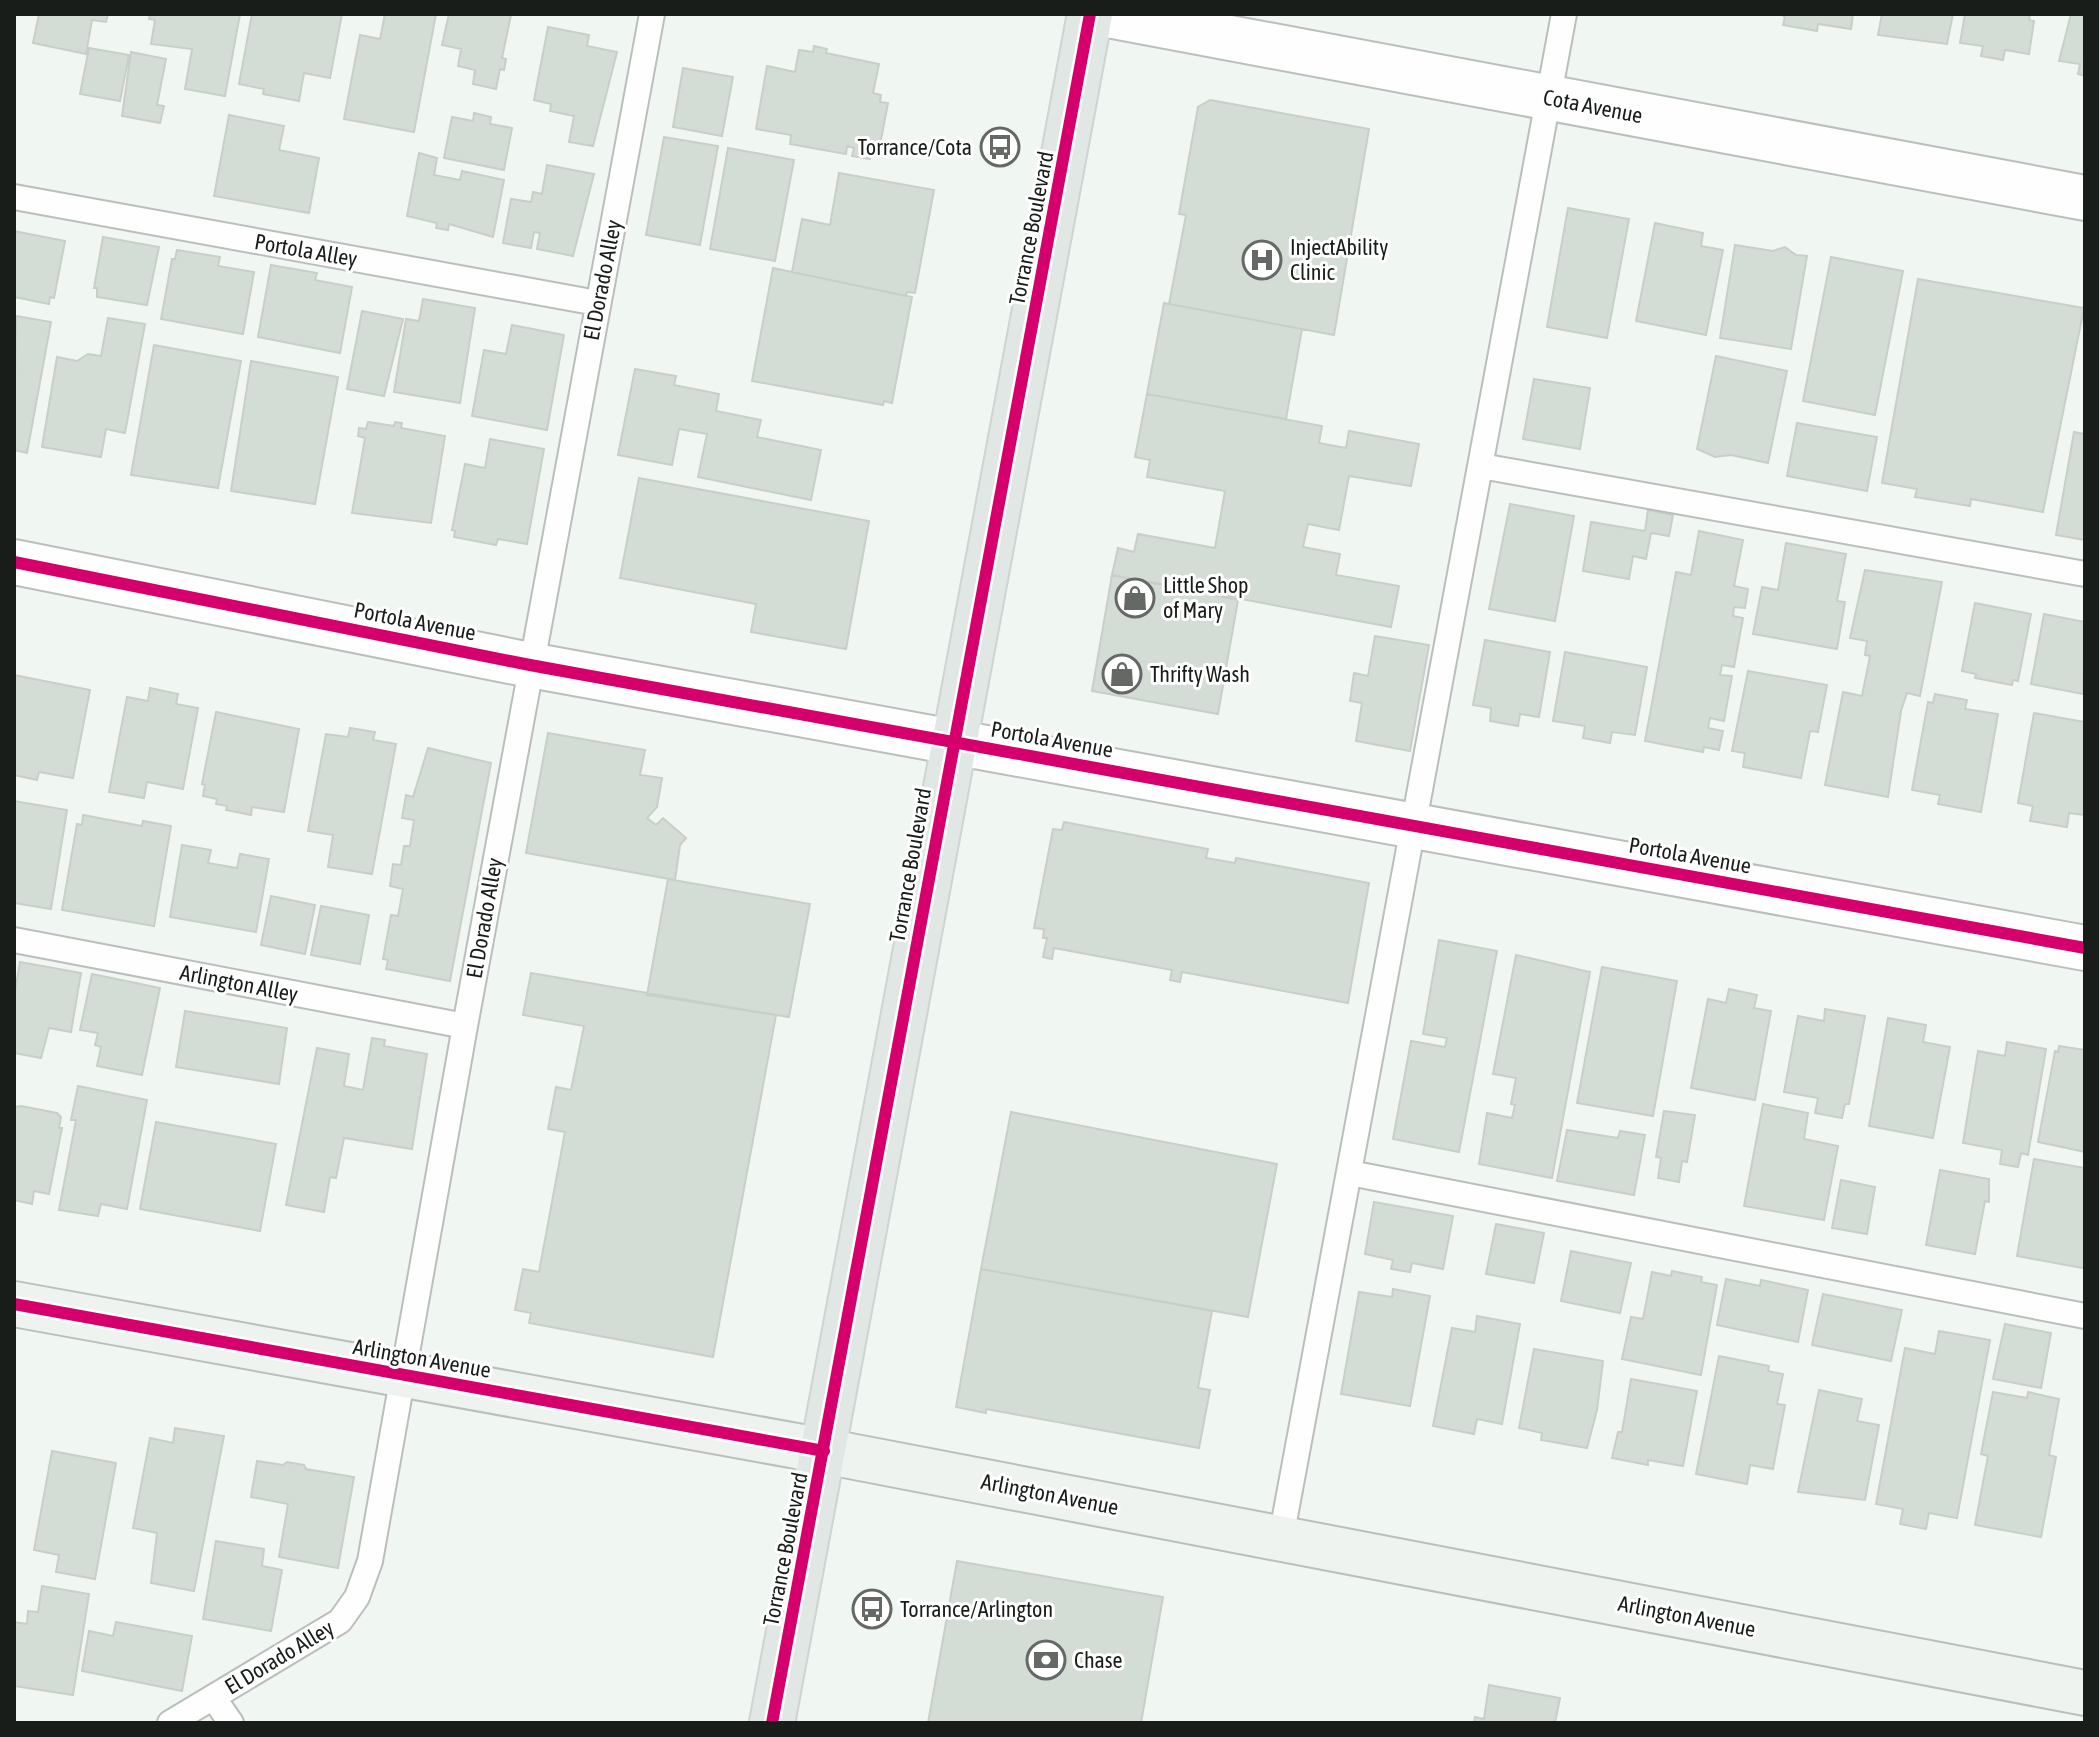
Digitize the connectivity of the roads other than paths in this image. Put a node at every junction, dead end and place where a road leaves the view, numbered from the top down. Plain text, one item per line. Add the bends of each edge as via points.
1 (652, 14) edge
2 (1090, 14) edge
3 (1102, 14) edge
4 (1564, 14) edge
5 (1549, 98) junction
6 (14, 197) edge
7 (2085, 198) edge
8 (597, 303) junction
9 (1481, 466) junction
10 (14, 562) edge
11 (2085, 574) edge
12 (530, 665) junction
13 (952, 741) junction
14 (1414, 825) junction
15 (14, 940) edge
16 (2085, 948) edge
17 (465, 1026) junction
18 (1350, 1173) junction
19 (14, 1304) edge
20 (2085, 1316) edge
21 (405, 1375) junction
22 (824, 1451) junction
23 (1281, 1538) junction
24 (2085, 1693) edge
25 (213, 1697) junction
26 (170, 1723) edge
27 (231, 1723) edge
28 (772, 1723) edge

1 - 8 lane, El Dorado Alley
2 - 13 main road, Torrance Boulevard
3 - 5 street, Cota Avenue
4 - 5 lane
5 - 7 street, Cota Avenue
5 - 9 lane
6 - 8 lane, Portola Alley
8 - 12 lane, El Dorado Alley
9 - 11 lane
9 - 14 lane
10 - 12 street, Portola Avenue
12 - 13 street, Portola Avenue
12 - 17 lane, El Dorado Alley
13 - 14 street, Portola Avenue
13 - 22 main road, Torrance Boulevard
14 - 16 street, Portola Avenue
14 - 18 lane
15 - 17 lane, Arlington Alley
17 - 21 lane, El Dorado Alley
18 - 20 lane
18 - 23 lane
19 - 21 street, Arlington Avenue
21 - 22 street, Arlington Avenue
21 - 25 lane, El Dorado Alley via 370,1561 357,1597 340,1621
22 - 23 street, Arlington Avenue
22 - 28 main road, Torrance Boulevard
23 - 24 street, Arlington Avenue
25 - 26 lane, El Dorado Alley
25 - 27 lane

